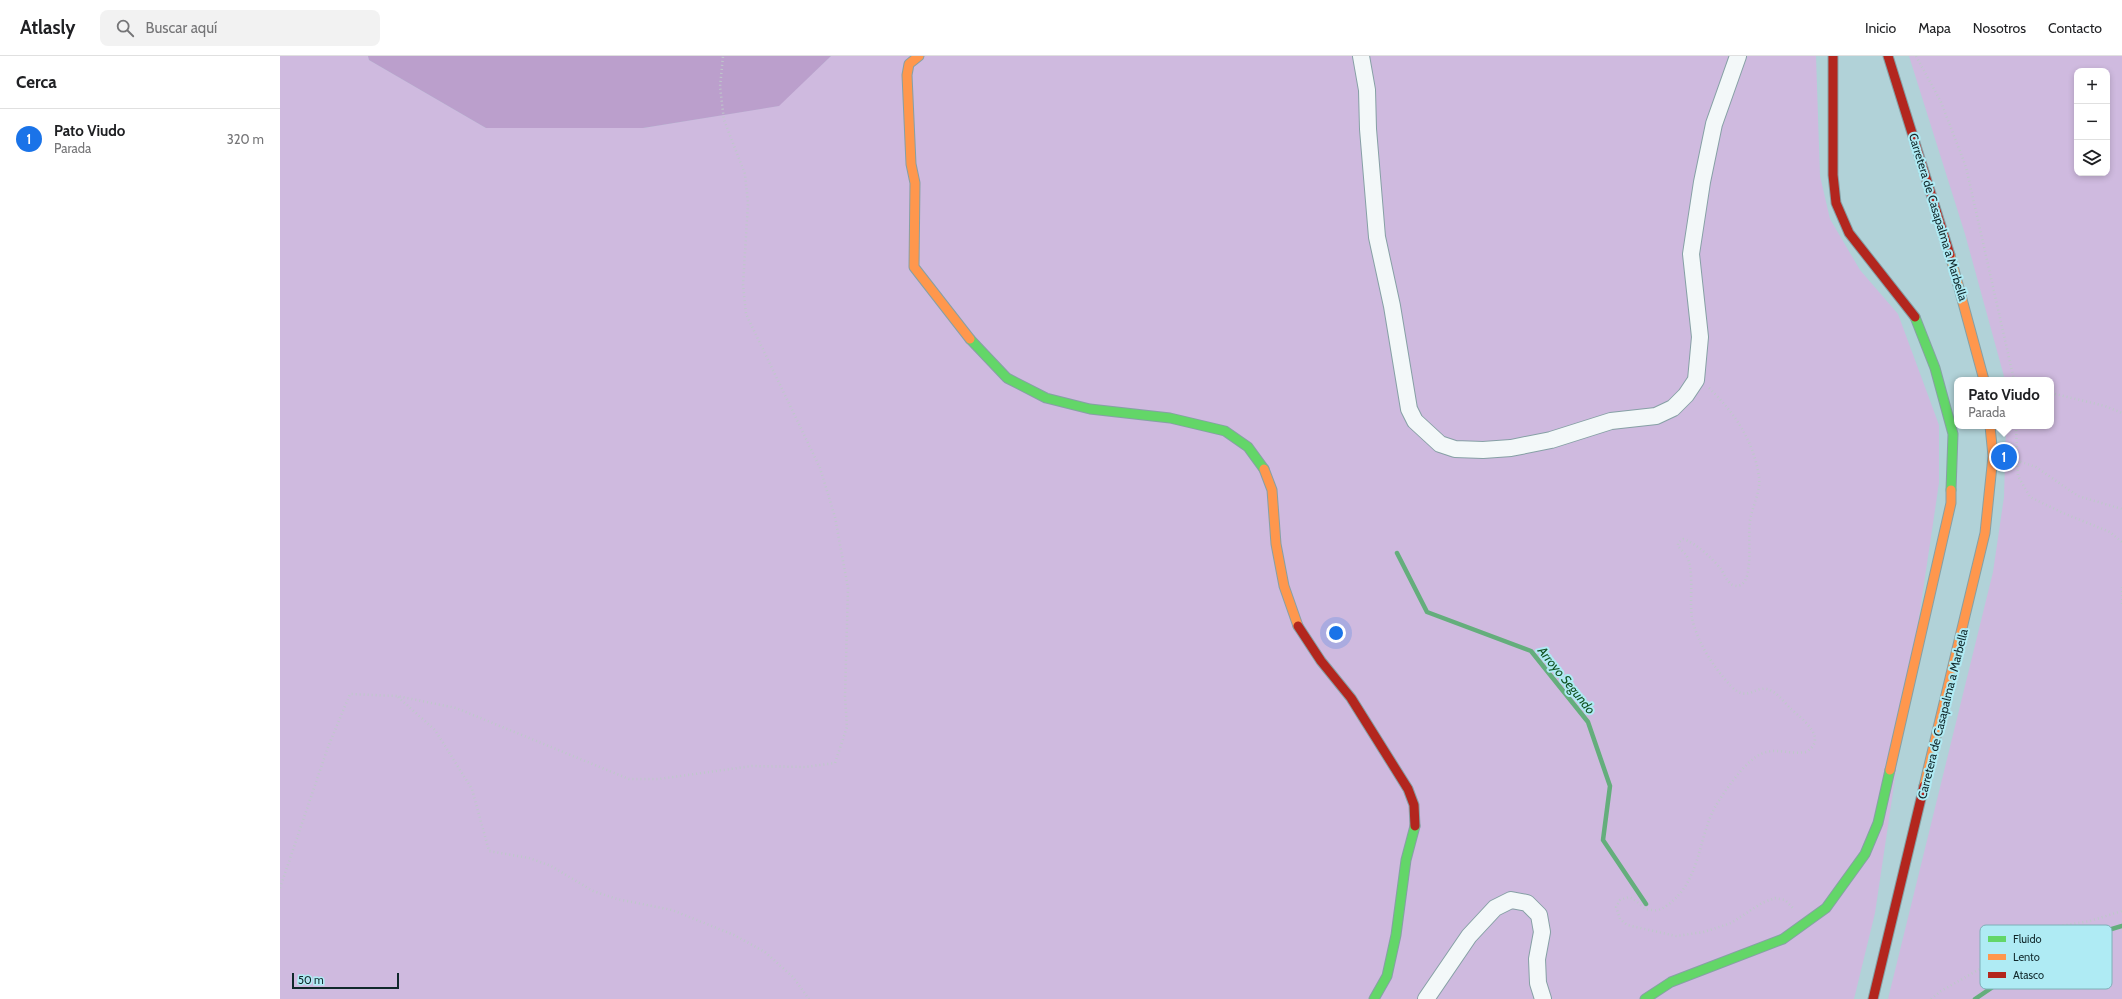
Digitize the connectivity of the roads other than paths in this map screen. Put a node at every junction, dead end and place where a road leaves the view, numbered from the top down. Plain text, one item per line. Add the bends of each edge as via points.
1 (918, 56) edge
2 (1361, 56) edge
3 (1738, 56) edge
4 (1833, 56) edge
5 (1888, 56) edge
6 (1983, 377) edge
7 (1990, 429) edge
8 (1374, 999) edge
9 (1426, 999) edge
10 (1543, 999) edge
11 (1644, 999) edge
12 (1873, 999) edge

1 - 8 street via 909,64 907,74 911,164 915,183 914,266 976,347 1007,378 1046,398 1090,409 1170,418 1225,431 1248,447 1263,467 1272,490 1276,544 1284,586 1296,622 1321,662 1351,698 1383,747 1408,789 1414,805 1416,824 1406,860 1396,935 1387,976
2 - 3 street via 1367,90 1378,237 1409,409 1415,420 1440,444 1455,449 1511,448 1551,440 1611,421 1656,416 1673,408 1696,380 1700,338 1691,254 1714,124
4 - 11 street via 1833,175 1836,203 1849,233 1914,315 1935,368 1952,434 1951,503 1878,823 1865,854 1826,908 1783,939 1671,982
5 - 6 street, Carretera de Casapalma a Marbella via 1958,281
7 - 12 street, Carretera de Casapalma a Marbella via 1993,456 1986,534
9 - 10 street via 1469,936 1495,908 1511,900 1528,903 1539,915 1542,924 1537,959 1538,983

